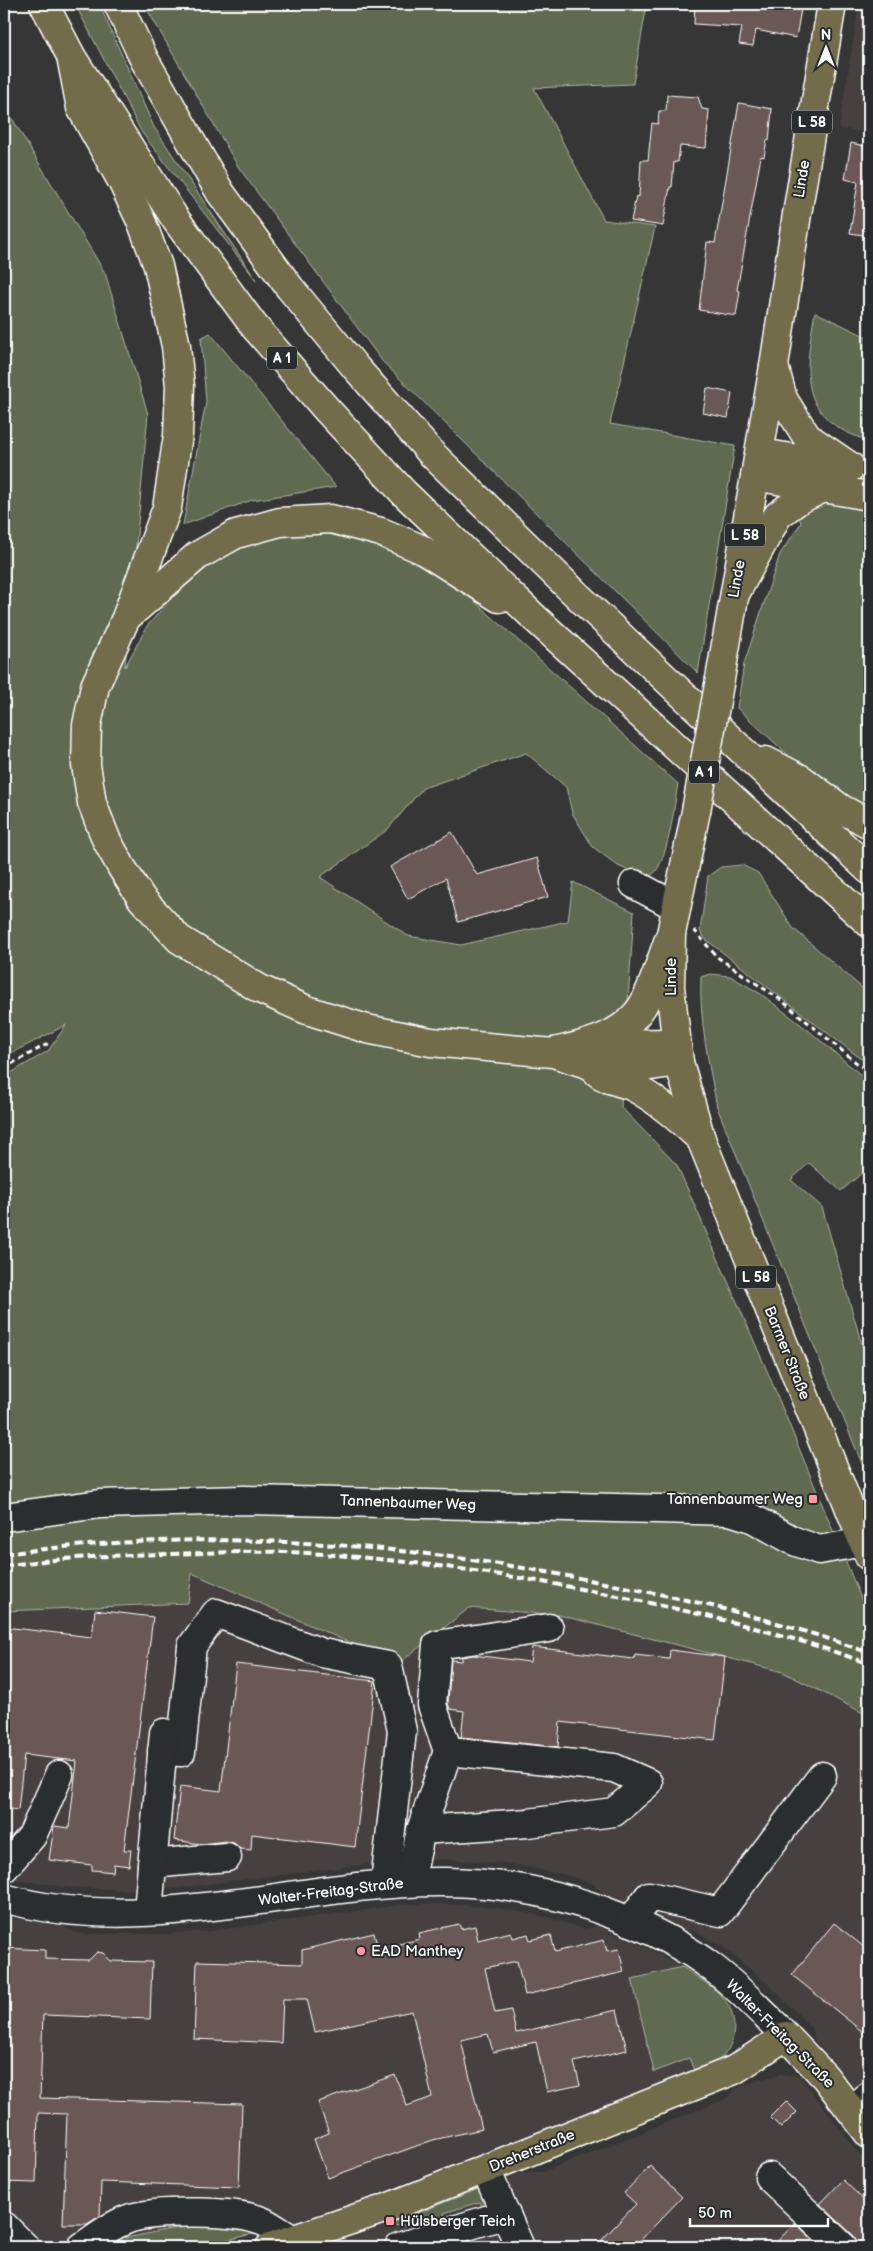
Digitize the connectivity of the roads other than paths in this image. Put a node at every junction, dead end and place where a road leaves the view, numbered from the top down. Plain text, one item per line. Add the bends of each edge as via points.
1 (44, 4) edge
2 (118, 4) edge
3 (832, 4) edge
4 (71, 56) junction
5 (774, 366) junction
6 (757, 465) junction
7 (860, 469) edge
8 (824, 488) junction
9 (869, 496) edge
10 (735, 594) junction
11 (126, 618) junction
12 (538, 622) junction
13 (740, 749) junction
14 (869, 824) edge
15 (869, 870) edge
16 (634, 884) dead end
17 (675, 906) junction
18 (869, 923) edge
19 (682, 932) junction
20 (677, 1053) junction
21 (588, 1054) junction
22 (698, 1131) junction
23 (4, 1517) edge
24 (867, 1546) edge
25 (549, 1628) dead end
26 (172, 1652) dead end
27 (162, 1751) junction
28 (448, 1751) junction
29 (59, 1775) dead end
30 (822, 1776) dead end
31 (421, 1830) junction
32 (227, 1857) dead end
33 (152, 1864) junction
34 (4, 1868) edge
35 (398, 1883) junction
36 (4, 1898) edge
37 (148, 1911) junction
38 (630, 1922) junction
39 (786, 2036) junction
40 (860, 2103) edge
41 (869, 2134) edge
42 (486, 2170) junction
43 (769, 2177) dead end
44 (506, 2214) junction
45 (4, 2226) edge
46 (282, 2244) edge
47 (25, 2247) edge
48 (82, 2247) edge
49 (399, 2247) edge
50 (520, 2247) edge
51 (844, 2247) edge

1 - 4 main road, A 1
2 - 13 main road via 144,59 220,192 290,288 356,368 432,454
3 - 5 main road, Linde / L 58
4 - 11 main road via 80,108 123,183 158,266 176,346 178,435 166,508
4 - 12 main road, A 1 via 176,220 254,326 404,493
5 - 6 main road, Linde / L 58
5 - 7 main road via 783,399 807,437
6 - 7 main road
6 - 8 main road
6 - 10 main road, Linde / L 58
8 - 9 main road
8 - 10 main road via 800,499 778,515
10 - 17 main road, Linde / L 58, bridge via 696,811
11 - 12 main road via 197,556 236,534 280,522 331,519 381,532 421,549
11 - 21 main road via 95,686 87,725 86,765 92,803 106,840 142,899 179,939 260,989 307,1010 366,1028 432,1042
12 - 18 main road, A 1
13 - 14 main road via 801,778 840,808
13 - 15 main road
16 - 17 street
17 - 19 main road, Linde / L 58
19 - 20 main road, Linde / L 58 via 670,987
19 - 21 main road via 640,1009
20 - 21 main road
20 - 22 main road, Linde / L 58
21 - 22 main road via 603,1077 625,1083
22 - 24 main road, Barmer Straße / L 58
23 - 24 street, Tannenbaumer Weg via 100,1504 244,1500 660,1509 730,1512 752,1518 811,1549
25 - 28 street via 437,1645 432,1705
26 - 27 street
27 - 33 street
27 - 35 street via 181,1752 192,1646 216,1613 322,1653 388,1666 402,1731
28 - 31 street
28 - 31 street via 614,1768 648,1782 614,1812 528,1823
29 - 34 street via 32,1836
30 - 38 street via 720,1912 649,1896
31 - 35 street
32 - 33 street
33 - 37 street
35 - 37 street, Walter-Freitag-Straße
35 - 38 street, Walter-Freitag-Straße via 465,1881 501,1885 541,1892
36 - 37 street, Walter-Freitag-Straße via 82,1910
38 - 39 street, Walter-Freitag-Straße via 669,1940 712,1967
39 - 40 main road, Walter-Freitag-Straße via 825,2077
39 - 42 main road, Dreherstraße via 734,2070
40 - 41 main road, Walter-Freitag-Straße
42 - 44 street
42 - 46 main road, Dreherstraße
43 - 51 street
44 - 49 street
44 - 50 street
45 - 47 street
46 - 48 street via 264,2222 202,2212 133,2218 116,2224

